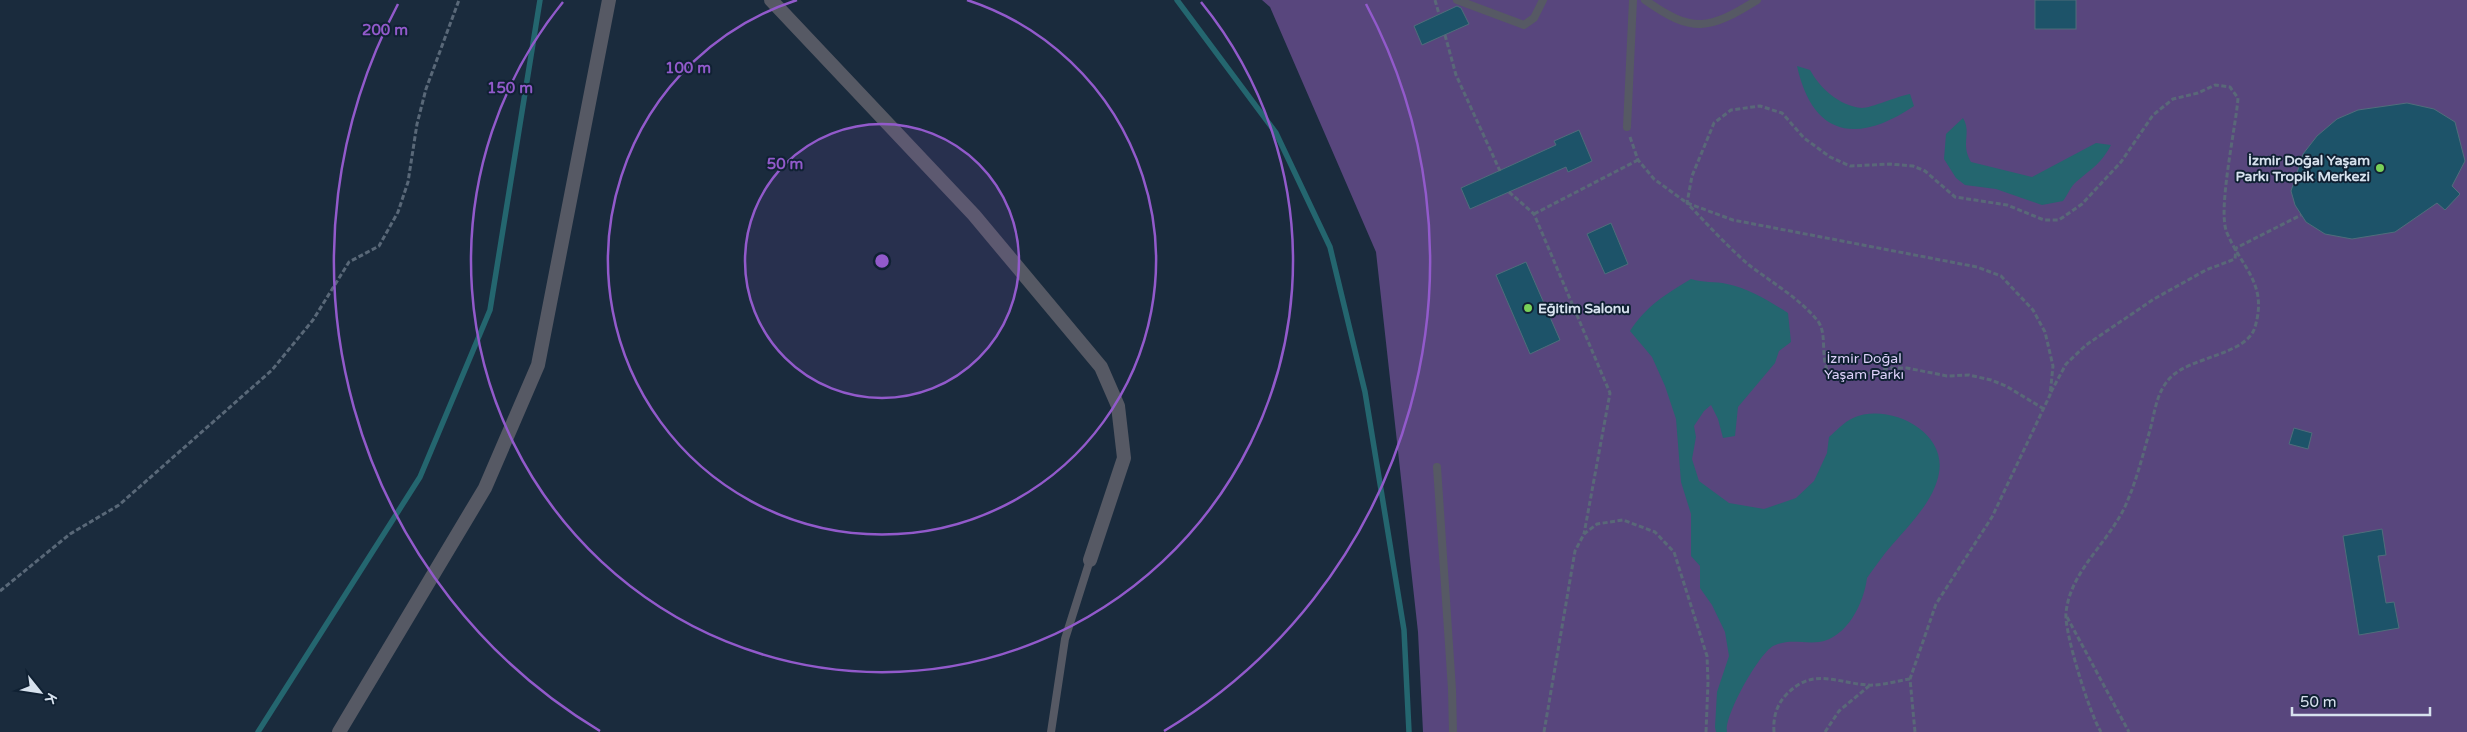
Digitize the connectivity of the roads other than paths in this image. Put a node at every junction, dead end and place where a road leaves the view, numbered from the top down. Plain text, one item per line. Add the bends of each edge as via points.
1 (609, 0) edge
2 (771, 0) edge
3 (1457, 0) edge
4 (1543, 0) edge
5 (1633, 0) edge
6 (1645, 0) edge
7 (1757, 0) edge
8 (1627, 127) road end
9 (1437, 467) dead end
10 (1090, 560) joint
11 (339, 732) edge
12 (1051, 732) edge
13 (1453, 732) edge

1 - 11 street via 538,365 485,488
2 - 10 street via 974,215 1101,367 1118,406 1124,458
3 - 4 lane via 1524,25 1534,18
5 - 8 lane
6 - 7 lane via 1686,24 1707,25 1731,16
9 - 13 lane
10 - 12 lane via 1065,639

